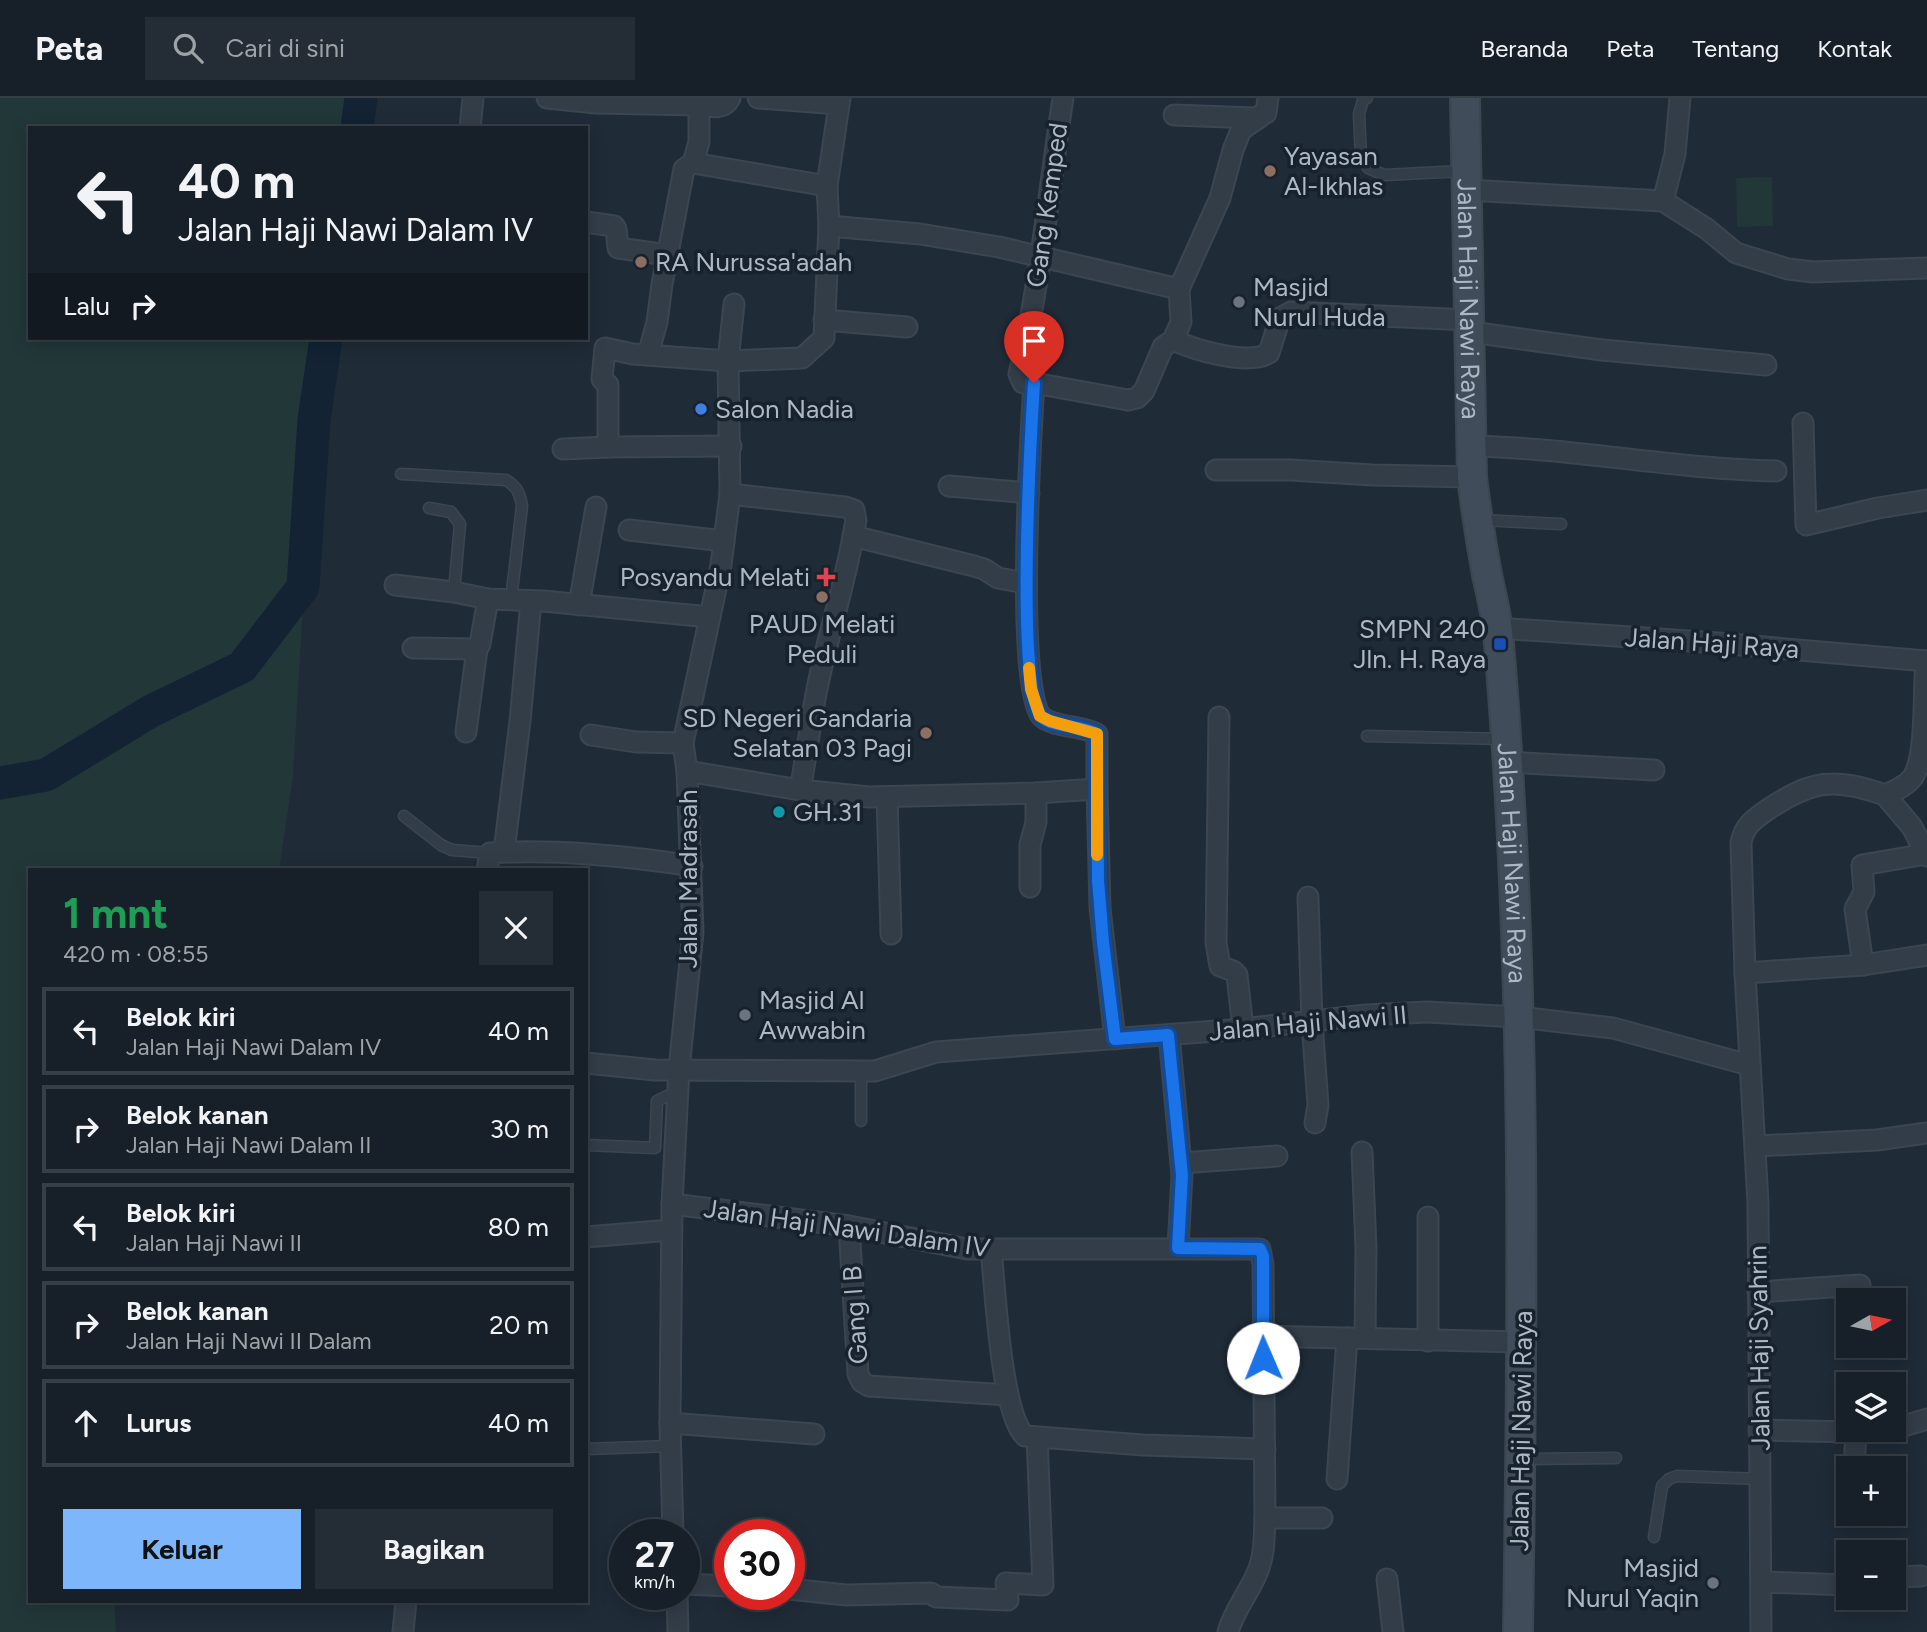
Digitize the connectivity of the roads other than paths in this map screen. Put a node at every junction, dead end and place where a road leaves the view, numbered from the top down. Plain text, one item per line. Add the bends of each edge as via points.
1 (473, 98) edge
2 (547, 98) edge
3 (730, 98) edge
4 (758, 98) edge
5 (1063, 98) edge
6 (1268, 98) edge
7 (1367, 98) edge
8 (1465, 98) edge
9 (1680, 98) edge
10 (839, 101) edge
11 (699, 105) junction
12 (1174, 115) dead end
13 (1260, 117) junction
14 (470, 126) edge
15 (693, 163) junction
16 (1467, 180) junction
17 (827, 186) junction
18 (1663, 201) junction
19 (588, 222) edge
20 (829, 226) junction
21 (668, 255) junction
22 (1039, 256) junction
23 (1927, 268) edge
24 (1178, 289) junction
25 (734, 304) dead end
26 (824, 320) junction
27 (1471, 326) junction
28 (907, 327) dead end
29 (1173, 340) junction
30 (641, 355) junction
31 (729, 361) junction
32 (1766, 365) dead end
33 (1034, 383) junction
34 (1803, 423) dead end
35 (731, 446) junction
36 (1473, 446) junction
37 (608, 447) junction
38 (563, 450) dead end
39 (1216, 470) dead end
40 (1776, 471) dead end
41 (401, 474) dead end
42 (1472, 477) junction
43 (949, 486) dead end
44 (1029, 493) junction
45 (730, 494) junction
46 (1927, 500) edge
47 (596, 507) dead end
48 (429, 508) dead end
49 (1477, 520) junction
50 (1560, 524) dead end
51 (629, 530) dead end
52 (853, 536) junction
53 (724, 541) junction
54 (1027, 583) junction
55 (395, 585) dead end
56 (454, 592) junction
57 (488, 599) junction
58 (521, 601) junction
59 (579, 605) junction
60 (710, 617) junction
61 (1497, 628) junction
62 (413, 648) dead end
63 (477, 649) junction
64 (1926, 661) edge
65 (1219, 717) dead end
66 (466, 732) dead end
67 (591, 735) dead end
68 (1367, 736) dead end
69 (683, 743) junction
70 (1506, 751) junction
71 (1654, 770) dead end
72 (687, 771) junction
73 (1097, 789) junction
74 (800, 790) junction
75 (1036, 793) junction
76 (1885, 795) junction
77 (887, 797) junction
78 (404, 816) dead end
79 (1926, 855) edge
80 (494, 858) edge
81 (692, 866) junction
82 (1030, 887) dead end
83 (1308, 897) dead end
84 (891, 934) dead end
85 (1927, 955) edge
86 (1863, 965) junction
87 (1745, 973) junction
88 (1519, 1017) junction
89 (1312, 1022) junction
90 (1242, 1029) junction
91 (1168, 1035) junction
92 (1115, 1039) junction
93 (588, 1063) edge
94 (1749, 1065) junction
95 (679, 1069) junction
96 (861, 1072) junction
97 (677, 1097) junction
98 (861, 1121) dead end
99 (1315, 1123) dead end
100 (1927, 1133) edge
101 (588, 1145) edge
102 (1756, 1146) junction
103 (1362, 1152) dead end
104 (1277, 1156) dead end
105 (1181, 1163) junction
106 (671, 1204) junction
107 (1428, 1217) dead end
108 (849, 1226) junction
109 (671, 1230) junction
110 (588, 1237) edge
111 (1178, 1248) junction
112 (990, 1249) junction
113 (1860, 1285) dead end
114 (1758, 1292) junction
115 (1263, 1336) junction
116 (1356, 1338) junction
117 (1428, 1341) junction
118 (1521, 1342) junction
119 (1008, 1395) junction
120 (1927, 1419) edge
121 (670, 1423) junction
122 (1906, 1425) edge
123 (1759, 1430) junction
124 (1836, 1432) edge
125 (814, 1434) dead end
126 (1037, 1437) junction
127 (670, 1446) junction
128 (1265, 1448) junction
129 (588, 1449) edge
130 (1616, 1458) dead end
131 (1521, 1459) junction
132 (1337, 1479) dead end
133 (1761, 1479) junction
134 (1265, 1518) junction
135 (1322, 1518) dead end
136 (672, 1519) edge
137 (1654, 1537) dead end
138 (1921, 1576) dead end
139 (1906, 1577) edge
140 (1387, 1579) dead end
141 (1762, 1582) junction
142 (1836, 1585) edge
143 (805, 1591) edge
144 (406, 1603) edge
145 (677, 1610) edge
146 (403, 1632) edge
147 (678, 1632) edge
148 (1228, 1632) edge
149 (1393, 1632) edge
150 (1518, 1632) edge
151 (1761, 1632) edge

1 - 14 street
2 - 11 street
3 - 11 street via 724,106
4 - 10 street
5 - 22 street, Gang Kemped
6 - 13 street via 1266,113
7 - 16 lane via 1359,114 1361,156 1368,169 1384,175
8 - 16 street, Jalan Haji Nawi Raya
9 - 18 street via 1675,155
10 - 17 street
11 - 15 street via 699,142
12 - 13 street
13 - 24 street via 1241,130 1220,198
15 - 17 street
15 - 21 street via 684,169
16 - 18 street
16 - 27 street, Jalan Haji Nawi Raya
17 - 20 street
18 - 23 street via 1736,253 1772,265 1813,271
19 - 21 street via 614,226 618,248
20 - 22 street via 920,234
20 - 26 street
21 - 30 street via 657,322
22 - 24 street
22 - 33 street, Gang Kemped via 1019,374 1023,383
24 - 29 street via 1181,322
25 - 31 street, Jalan Madrasah
26 - 28 street
26 - 31 street via 824,338 802,358
27 - 29 street via 1291,312 1280,318 1269,353 1257,357 1203,352
27 - 32 street via 1602,350
27 - 36 street, Jalan Haji Nawi Raya
29 - 33 street via 1163,347 1137,398
30 - 31 street
30 - 37 street via 604,349
31 - 35 street, Jalan Madrasah
33 - 44 street
34 - 46 street via 1807,526
35 - 37 street
35 - 45 street, Jalan Madrasah
36 - 40 street
36 - 42 street, Jalan Haji Nawi Raya
37 - 38 street
39 - 42 street
41 - 58 lane via 506,480 515,486 522,506
42 - 49 street, Jalan Haji Nawi Raya
43 - 44 street
44 - 54 street
45 - 52 street via 845,507 853,510 856,520
45 - 53 street, Jalan Madrasah
47 - 59 street
48 - 56 lane via 452,512 460,524
49 - 50 lane
49 - 61 street, Jalan Haji Nawi Raya
51 - 53 street
52 - 54 street
52 - 74 street via 816,695
53 - 60 street, Jalan Madrasah
54 - 73 street via 1029,668 1037,710 1045,719 1096,732
55 - 56 street
56 - 57 street
57 - 58 street
57 - 63 street
58 - 59 street
58 - 80 street
59 - 60 street
60 - 69 street, Jalan Madrasah
61 - 64 street, Jalan Haji Raya
61 - 70 street, Jalan Haji Nawi Raya
62 - 63 street
63 - 66 street
64 - 76 street via 1918,768 1906,785
65 - 90 street via 1216,943 1220,966 1237,975
67 - 69 street
68 - 70 lane
69 - 72 street, Jalan Madrasah
70 - 71 street
70 - 88 street, Jalan Haji Nawi Raya
72 - 74 street
72 - 81 street, Jalan Madrasah
73 - 75 street
73 - 92 street via 1098,880
74 - 77 street
75 - 77 street
75 - 82 street
76 - 79 street via 1912,827
76 - 87 street, Jalan Haji Syahrin via 1850,785 1810,786 1747,825 1741,843
77 - 84 street
78 - 80 lane via 452,850
79 - 86 street via 1862,865 1864,892 1855,912
80 - 81 street via 546,853
81 - 95 street, Jalan Madrasah via 693,932
83 - 89 street
85 - 86 street
86 - 87 street
87 - 94 street, Jalan Haji Syahrin
88 - 89 street, Jalan Haji Nawi II via 1427,1012
88 - 94 street via 1613,1028
88 - 118 street, Jalan Haji Nawi Raya
89 - 90 street, Jalan Haji Nawi II
89 - 99 street via 1318,1105
90 - 91 street, Jalan Haji Nawi II
91 - 92 street, Jalan Haji Nawi II
91 - 105 street
92 - 96 street, Jalan Haji Nawi II via 936,1052
93 - 95 street, Jalan Haji Nawi II
94 - 102 street, Jalan Haji Syahrin
95 - 96 street, Jalan Haji Nawi II
95 - 97 street, Jalan Madrasah
96 - 98 lane
97 - 101 lane via 657,1101 655,1148
97 - 106 street, Jalan Madrasah
100 - 102 street
102 - 114 street, Jalan Haji Syahrin
103 - 116 street via 1366,1248
104 - 105 street
105 - 111 street
106 - 108 street, Jalan Haji Nawi Dalam IV
106 - 109 street, Jalan Madrasah
107 - 117 street
108 - 112 street, Jalan Haji Nawi Dalam IV via 967,1249
108 - 119 street, Gang I B via 862,1382
109 - 110 street
109 - 121 street, Jalan Madrasah
111 - 112 street, Jalan Haji Nawi Dalam IV
111 - 115 street, Jalan Haji Nawi Dalam IV via 1257,1248 1263,1264
112 - 119 street
113 - 114 street
114 - 123 street, Jalan Haji Syahrin
115 - 116 street
115 - 128 street
116 - 117 street
116 - 132 street
117 - 118 street
118 - 131 street, Jalan Haji Nawi Raya
119 - 126 street via 1022,1434
120 - 122 street
121 - 125 street
121 - 127 street, Jalan Madrasah
123 - 124 street
123 - 133 street, Jalan Haji Syahrin
126 - 128 street
126 - 143 street via 1043,1585 1006,1583 1008,1600
127 - 129 lane
127 - 136 street, Jalan Madrasah
128 - 134 street
130 - 131 lane
131 - 150 street, Jalan Haji Nawi Raya
133 - 137 lane via 1669,1479 1662,1486
133 - 141 street, Jalan Haji Syahrin
134 - 135 street
134 - 148 street via 1259,1570
138 - 139 street
140 - 149 street
141 - 142 street
141 - 151 street, Jalan Haji Syahrin
144 - 146 street
145 - 147 street

